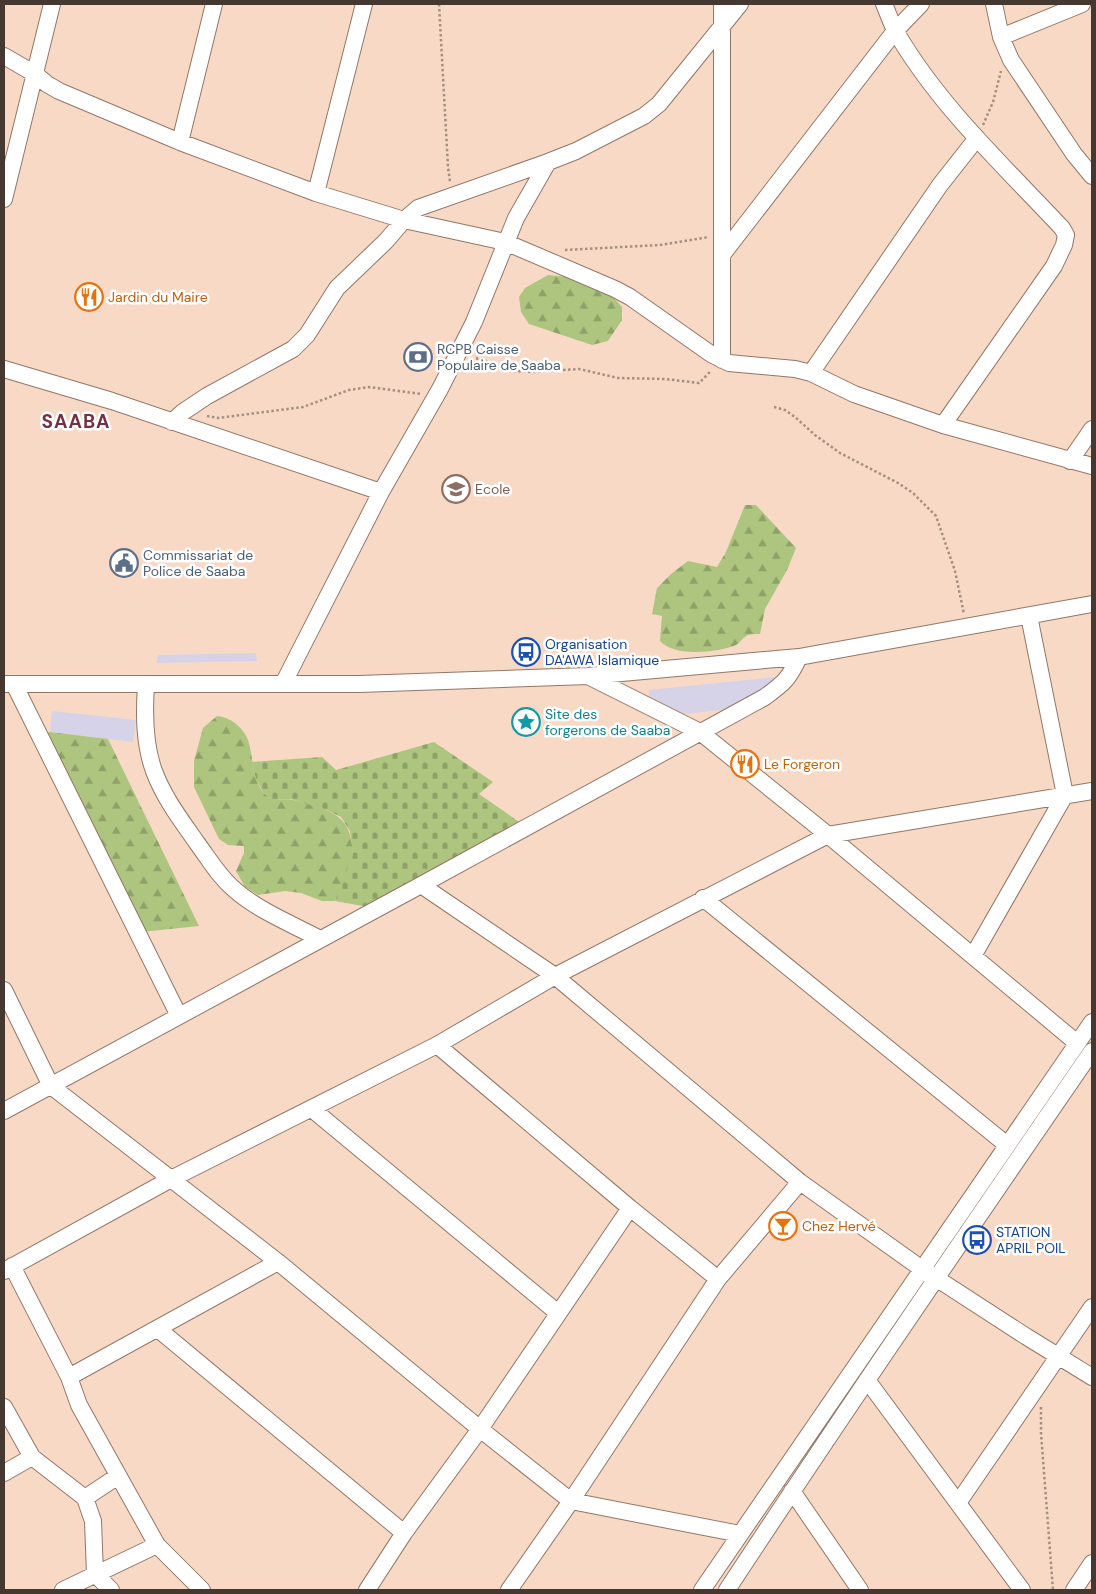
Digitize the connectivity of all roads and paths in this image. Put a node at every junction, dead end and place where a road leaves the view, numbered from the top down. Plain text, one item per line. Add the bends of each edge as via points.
1 (52, 4) edge
2 (214, 4) edge
3 (364, 4) edge
4 (439, 4) edge
5 (722, 4) edge
6 (740, 4) edge
7 (884, 4) edge
8 (921, 4) edge
9 (994, 4) edge
10 (1082, 4) edge
11 (722, 25) junction
12 (895, 31) junction
13 (1004, 42) junction
14 (4, 56) edge
15 (35, 74) junction
16 (977, 138) junction
17 (180, 142) junction
18 (548, 162) junction
19 (1092, 176) edge
20 (316, 193) junction
21 (452, 195) junction
22 (4, 200) edge
23 (404, 220) junction
24 (722, 234) junction
25 (505, 242) junction
26 (557, 251) dead end
27 (722, 255) junction
28 (469, 360) dead end
29 (722, 360) junction
30 (4, 369) edge
31 (811, 373) junction
32 (440, 389) junction
33 (774, 407) dead end
34 (178, 417) junction
35 (943, 426) junction
36 (1092, 429) edge
37 (1070, 461) junction
38 (1092, 466) edge
39 (381, 492) junction
40 (1092, 604) edge
41 (1029, 616) junction
42 (967, 627) junction
43 (799, 657) junction
44 (588, 676) junction
45 (9, 684) edge
46 (283, 684) junction
47 (146, 685) junction
48 (700, 732) junction
49 (1092, 790) edge
50 (1065, 795) junction
51 (828, 834) junction
52 (421, 885) junction
53 (703, 898) junction
54 (320, 939) junction
55 (973, 956) junction
56 (555, 976) junction
57 (4, 990) edge
58 (179, 1016) junction
59 (1092, 1022) edge
60 (1077, 1043) junction
61 (437, 1044) junction
62 (1092, 1051) edge
63 (51, 1086) junction
64 (312, 1109) junction
65 (4, 1111) edge
66 (1007, 1145) junction
67 (171, 1179) junction
68 (800, 1182) junction
69 (630, 1208) junction
70 (278, 1262) junction
71 (8, 1269) edge
72 (922, 1269) junction
73 (936, 1278) junction
74 (718, 1279) junction
75 (1092, 1307) edge
76 (558, 1313) junction
77 (158, 1329) junction
78 (1058, 1356) junction
79 (69, 1377) junction
80 (1092, 1377) edge
81 (867, 1380) junction
82 (1041, 1382) junction
83 (4, 1407) edge
84 (480, 1429) junction
85 (32, 1457) junction
86 (4, 1473) edge
87 (118, 1476) junction
88 (792, 1491) junction
89 (85, 1498) junction
90 (571, 1501) junction
91 (958, 1503) junction
92 (404, 1533) junction
93 (740, 1534) junction
94 (157, 1545) junction
95 (1092, 1563) edge
96 (95, 1574) junction
97 (63, 1590) edge
98 (111, 1590) edge
99 (202, 1590) edge
100 (367, 1590) edge
101 (509, 1590) edge
102 (702, 1590) edge
103 (727, 1590) edge
104 (860, 1590) edge
105 (1022, 1590) edge
106 (1053, 1590) edge
107 (1074, 1590) edge

1 - 15 street
2 - 17 street
3 - 20 street
4 - 21 path
5 - 11 street
6 - 11 street
7 - 12 street
8 - 12 street
9 - 13 street
10 - 13 street
11 - 18 street via 659,104 644,116
11 - 24 street
12 - 16 street via 932,87
12 - 27 street
13 - 16 path via 993,102
13 - 19 street via 1011,60
14 - 15 street
15 - 17 street via 59,91
15 - 22 street
16 - 31 street via 940,185
16 - 35 street via 1066,235 1054,266
17 - 20 street
18 - 21 street
18 - 25 street
20 - 23 street
21 - 23 street via 418,208
23 - 25 street
23 - 34 street via 337,288 299,344 207,396
24 - 26 path via 660,245
24 - 27 street
25 - 29 street via 630,297
25 - 32 street via 474,322
27 - 29 street
28 - 29 path via 479,358 510,371 579,369 618,378 699,383
29 - 31 street
30 - 34 street
31 - 35 street via 854,394
32 - 34 path via 430,394 369,387 349,390 303,407 218,418
32 - 39 street
33 - 42 path via 796,417 840,453 913,493 936,516 955,571
34 - 39 street
35 - 37 street
36 - 37 street
37 - 38 street
39 - 46 street
40 - 41 street
41 - 42 street
41 - 50 street
42 - 43 street
43 - 44 street
43 - 48 street via 785,682 765,697
44 - 46 street
44 - 48 street
45 - 47 street
45 - 58 street
46 - 47 street
47 - 54 street via 146,736 154,771 173,809 234,890
48 - 51 street
48 - 52 street
49 - 50 street
50 - 51 street
50 - 55 street
51 - 53 street
51 - 55 street
52 - 54 street
52 - 56 street
53 - 56 street
53 - 66 street
54 - 58 street
55 - 60 street
56 - 61 street
56 - 68 street
57 - 63 street
58 - 63 street
59 - 60 street
60 - 66 street
61 - 64 street
61 - 69 street
62 - 73 street
63 - 65 street
63 - 67 street
64 - 67 street
64 - 76 street
66 - 72 street
67 - 70 street
67 - 71 street
68 - 72 street
68 - 74 street
69 - 74 street
69 - 76 street
70 - 77 street
70 - 84 street
71 - 79 street
72 - 73 street
72 - 93 street
73 - 78 street
73 - 81 street
74 - 90 street
75 - 78 street
76 - 84 street
77 - 79 street
77 - 92 street
78 - 80 street
78 - 82 street
79 - 87 street via 79,1405
81 - 88 street
81 - 91 street
82 - 91 street
82 - 106 path via 1041,1433
83 - 85 street
84 - 90 street
84 - 92 street
85 - 86 street
85 - 89 street
87 - 89 street
87 - 94 street
88 - 103 street
88 - 104 street
89 - 96 street via 92,1521
90 - 93 street
90 - 101 street
91 - 105 street
92 - 100 street
93 - 102 street
94 - 96 street
94 - 99 street
95 - 107 street
96 - 97 street
96 - 98 street

